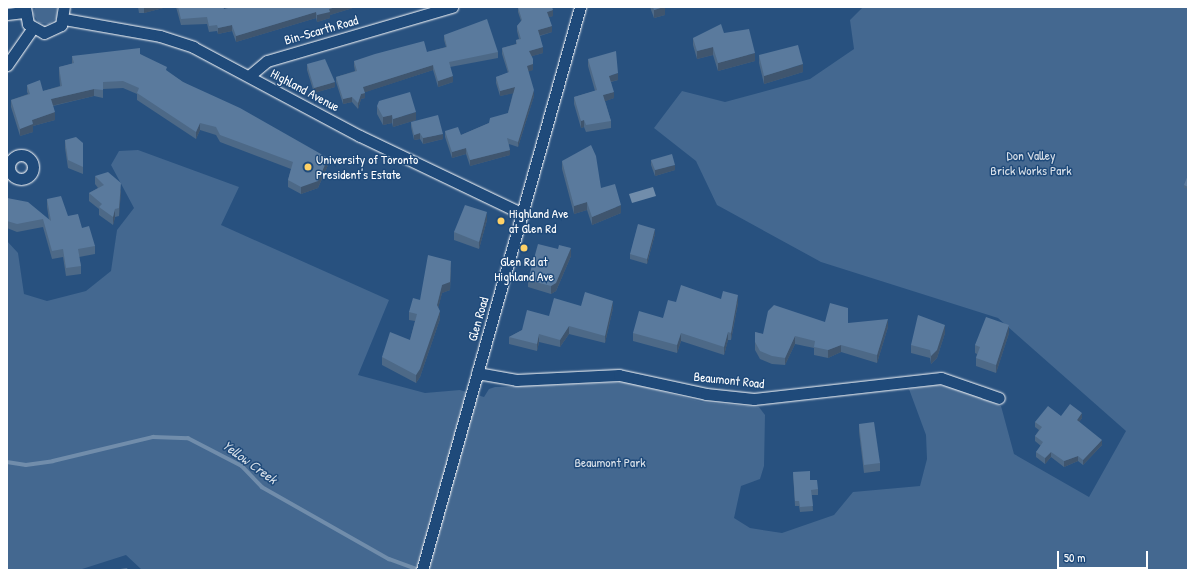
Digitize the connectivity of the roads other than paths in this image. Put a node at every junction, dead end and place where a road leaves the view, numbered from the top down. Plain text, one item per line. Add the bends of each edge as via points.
1 (64, 7) edge
2 (452, 7) edge
3 (580, 7) edge
4 (24, 10) edge
5 (7, 14) edge
6 (64, 19) junction
7 (32, 29) junction
8 (7, 65) edge
9 (249, 76) junction
10 (523, 214) junction
11 (477, 373) junction
12 (999, 398) dead end
13 (422, 570) edge

1 - 6 street
2 - 9 street, Bin-Scarth Road via 267,61
3 - 10 street, Glen Road
4 - 5 street
4 - 7 street
6 - 7 street via 50,32
6 - 9 street, Highland Avenue via 177,41
7 - 8 street
9 - 10 street, Highland Avenue via 360,136
10 - 11 street, Glen Road
11 - 12 street, Beaumont Road via 516,380 619,375 706,394 754,399 941,378
11 - 13 street, Glen Road

